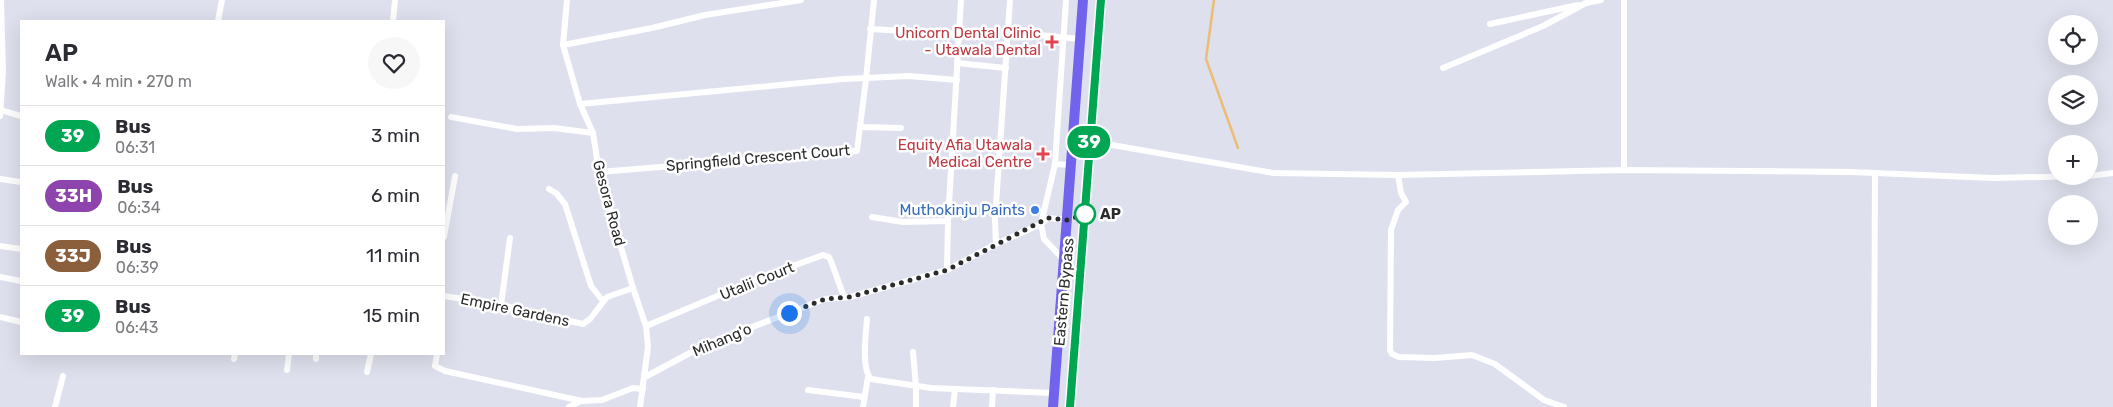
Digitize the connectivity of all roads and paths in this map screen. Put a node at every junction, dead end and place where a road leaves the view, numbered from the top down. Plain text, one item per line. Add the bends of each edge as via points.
1 (1, 0) edge
2 (222, 0) edge
3 (395, 0) edge
4 (567, 0) edge
5 (800, 0) edge
6 (874, 0) edge
7 (961, 0) edge
8 (1010, 0) edge
9 (1066, 0) edge
10 (1083, 0) edge
11 (1101, 0) edge
12 (1601, 0) edge
13 (1624, 0) edge
14 (1586, 3) junction
15 (218, 20) edge
16 (393, 20) edge
17 (1490, 24) dead end
18 (870, 29) junction
19 (1009, 32) junction
20 (959, 34) junction
21 (1062, 38) junction
22 (1080, 39) junction
23 (564, 45) junction
24 (957, 62) junction
25 (1006, 68) junction
26 (1443, 68) dead end
27 (2, 71) edge
28 (866, 79) junction
29 (957, 80) junction
30 (580, 104) junction
31 (0, 112) edge
32 (20, 116) edge
33 (451, 117) dead end
34 (860, 127) junction
35 (901, 128) dead end
36 (593, 133) junction
37 (1089, 142) junction
38 (1055, 164) junction
39 (1071, 165) junction
40 (1624, 170) junction
41 (599, 172) junction
42 (1876, 173) junction
43 (2113, 173) edge
44 (1398, 175) junction
45 (2098, 175) edge
46 (455, 176) dead end
47 (2048, 177) edge
48 (0, 179) edge
49 (20, 182) edge
50 (549, 189) dead end
51 (872, 218) dead end
52 (1067, 220) junction
53 (948, 221) junction
54 (1041, 224) junction
55 (445, 231) edge
56 (510, 238) dead end
57 (996, 244) junction
58 (0, 246) edge
59 (20, 249) edge
60 (1064, 260) junction
61 (947, 270) junction
62 (0, 276) edge
63 (20, 281) edge
64 (633, 288) junction
65 (445, 296) edge
66 (844, 297) junction
67 (603, 300) junction
68 (501, 305) junction
69 (0, 318) edge
70 (867, 319) dead end
71 (20, 322) edge
72 (646, 326) junction
73 (913, 352) dead end
74 (290, 355) edge
75 (371, 355) edge
76 (437, 355) edge
77 (287, 370) dead end
78 (368, 372) dead end
79 (63, 376) dead end
80 (645, 377) junction
81 (868, 377) junction
82 (916, 387) junction
83 (643, 388) junction
84 (955, 389) junction
85 (808, 390) dead end
86 (993, 390) junction
87 (1054, 393) junction
88 (864, 398) junction
89 (582, 401) junction
90 (55, 407) edge
91 (569, 407) edge
92 (640, 407) edge
93 (863, 407) edge
94 (916, 407) edge
95 (953, 407) edge
96 (992, 407) edge
97 (1053, 407) edge
98 (1070, 407) edge
99 (1564, 407) edge
100 (1874, 407) edge

1 - 27 street
2 - 15 street
3 - 16 street
4 - 23 street, Gesora Road
5 - 23 street via 705,15
6 - 18 street, Springfield Crescent Court
7 - 20 street
8 - 19 street
9 - 21 street
10 - 22 main road, Eastern Bypass
11 - 37 main road, Eastern Bypass
12 - 14 street
13 - 40 street
14 - 17 street
14 - 26 street via 1543,26
18 - 20 street
18 - 28 street, Springfield Crescent Court
19 - 21 street
19 - 25 street
20 - 24 street
21 - 22 street
21 - 38 street
22 - 39 main road, Eastern Bypass
23 - 30 street, Gesora Road
24 - 25 street
24 - 29 street
25 - 57 street
27 - 31 street
28 - 29 street via 909,76
28 - 30 street
28 - 34 street, Springfield Crescent Court
29 - 53 street
30 - 36 street, Gesora Road
31 - 32 street
33 - 36 street via 517,129 554,128
34 - 35 street
34 - 41 street, Springfield Crescent Court via 858,148 854,152
36 - 41 street, Gesora Road
37 - 44 street via 1273,174
37 - 98 main road, Eastern Bypass
38 - 39 street
38 - 54 street
39 - 52 main road, Eastern Bypass
40 - 42 street
40 - 44 street
41 - 64 street, Gesora Road
42 - 47 street
42 - 100 street
43 - 45 street
44 - 99 street via 1406,202 1398,210 1392,230 1392,354 1399,358 1472,355 1495,364 1544,400
46 - 55 street
48 - 49 street
50 - 67 street via 565,204 591,286
51 - 53 street via 903,222
52 - 54 street, Mihang'o via 1048,218
52 - 60 main road, Eastern Bypass
53 - 61 street
54 - 57 street, Mihang'o
54 - 60 street via 1044,239
56 - 68 street
57 - 61 street, Mihang'o
58 - 59 street
60 - 87 main road, Eastern Bypass
61 - 66 street, Mihang'o
62 - 63 street
64 - 67 street
64 - 72 street, Gesora Road
65 - 68 street, Empire Gardens
66 - 72 street, Utalii Court via 829,256 823,255
66 - 80 street, Mihang'o via 825,299 703,346
67 - 68 street, Empire Gardens via 583,324
69 - 71 street
70 - 81 street
72 - 80 street, Gesora Road
73 - 82 street
74 - 77 street
75 - 78 street
76 - 89 street via 434,366 445,371
79 - 90 street
80 - 83 street, Gesora Road
81 - 82 street
81 - 88 street
82 - 84 street
82 - 94 street
83 - 89 street via 633,388 602,400
83 - 92 street, Gesora Road
84 - 86 street
84 - 95 street
85 - 88 street
86 - 87 street
86 - 96 street
87 - 97 main road, Eastern Bypass
88 - 93 street
89 - 91 street

